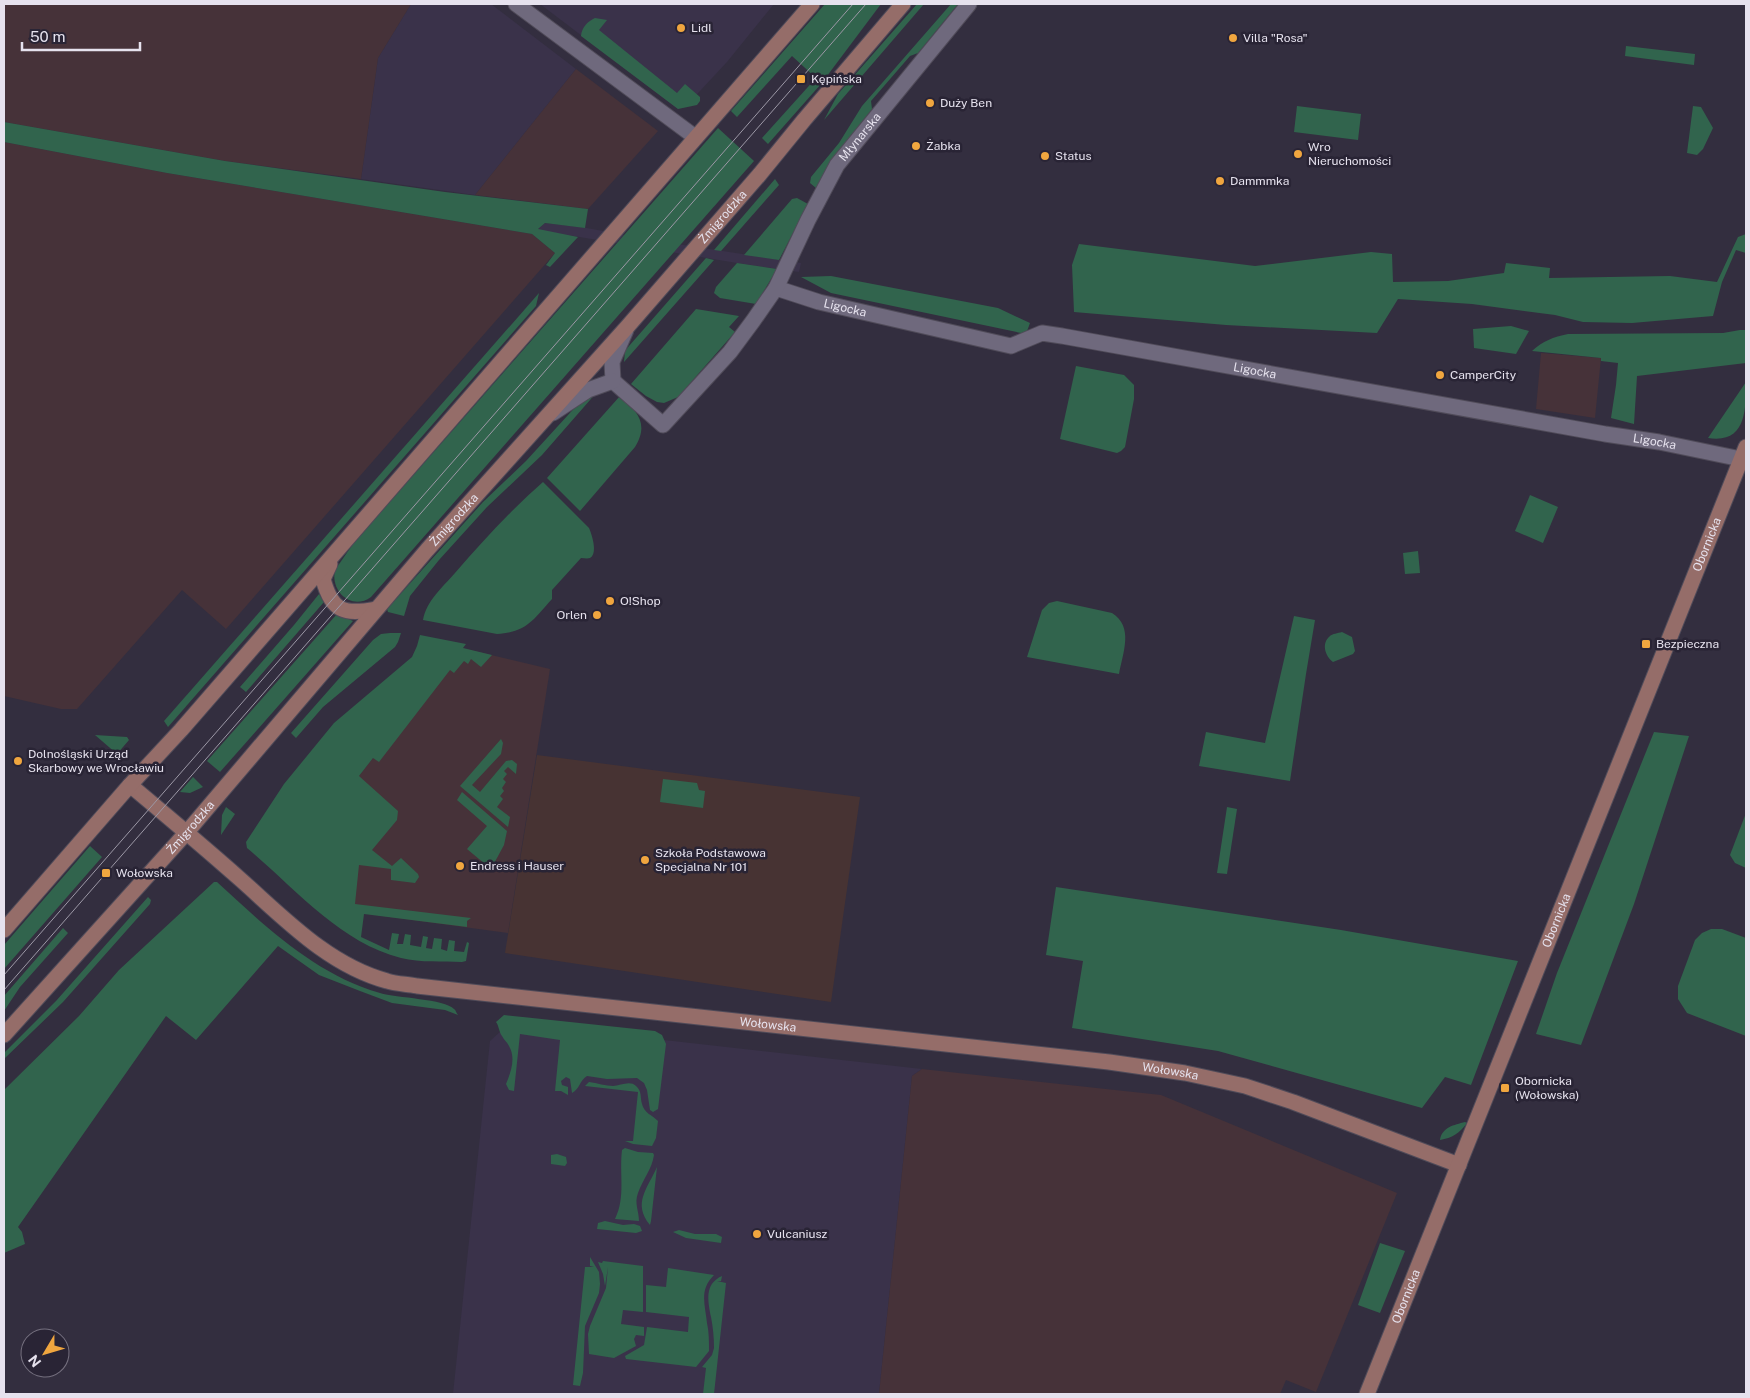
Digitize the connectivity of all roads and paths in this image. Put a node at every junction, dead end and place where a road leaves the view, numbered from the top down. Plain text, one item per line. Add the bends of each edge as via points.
1 (516, 4) edge
2 (812, 4) edge
3 (903, 4) edge
4 (969, 4) edge
5 (695, 137) junction
6 (776, 288) junction
7 (628, 326) junction
8 (613, 381) junction
9 (548, 416) junction
10 (1744, 453) edge
11 (336, 551) junction
12 (376, 609) junction
13 (130, 785) junction
14 (187, 832) junction
15 (4, 930) edge
16 (4, 1035) edge
17 (1459, 1165) junction
18 (1367, 1394) edge

1 - 5 street
2 - 5 main road
3 - 7 main road, Żmigrodzka
4 - 6 street, Młynarska via 837,165
5 - 11 main road
6 - 8 street, Młynarska via 730,352 663,425
6 - 10 street, Ligocka via 828,304 1011,346 1042,333 1605,434
7 - 8 street via 612,362
7 - 9 main road, Żmigrodzka
8 - 9 street via 588,390
9 - 12 main road, Żmigrodzka
10 - 17 main road, Obornicka
11 - 12 main road via 324,579 331,600 338,607 357,613
11 - 13 main road
12 - 14 main road, Żmigrodzka
13 - 14 main road, Wołowska
13 - 15 main road
14 - 16 main road, Żmigrodzka
14 - 17 main road, Wołowska via 324,951 387,981 1185,1073 1245,1086 1293,1102
17 - 18 main road, Obornicka

